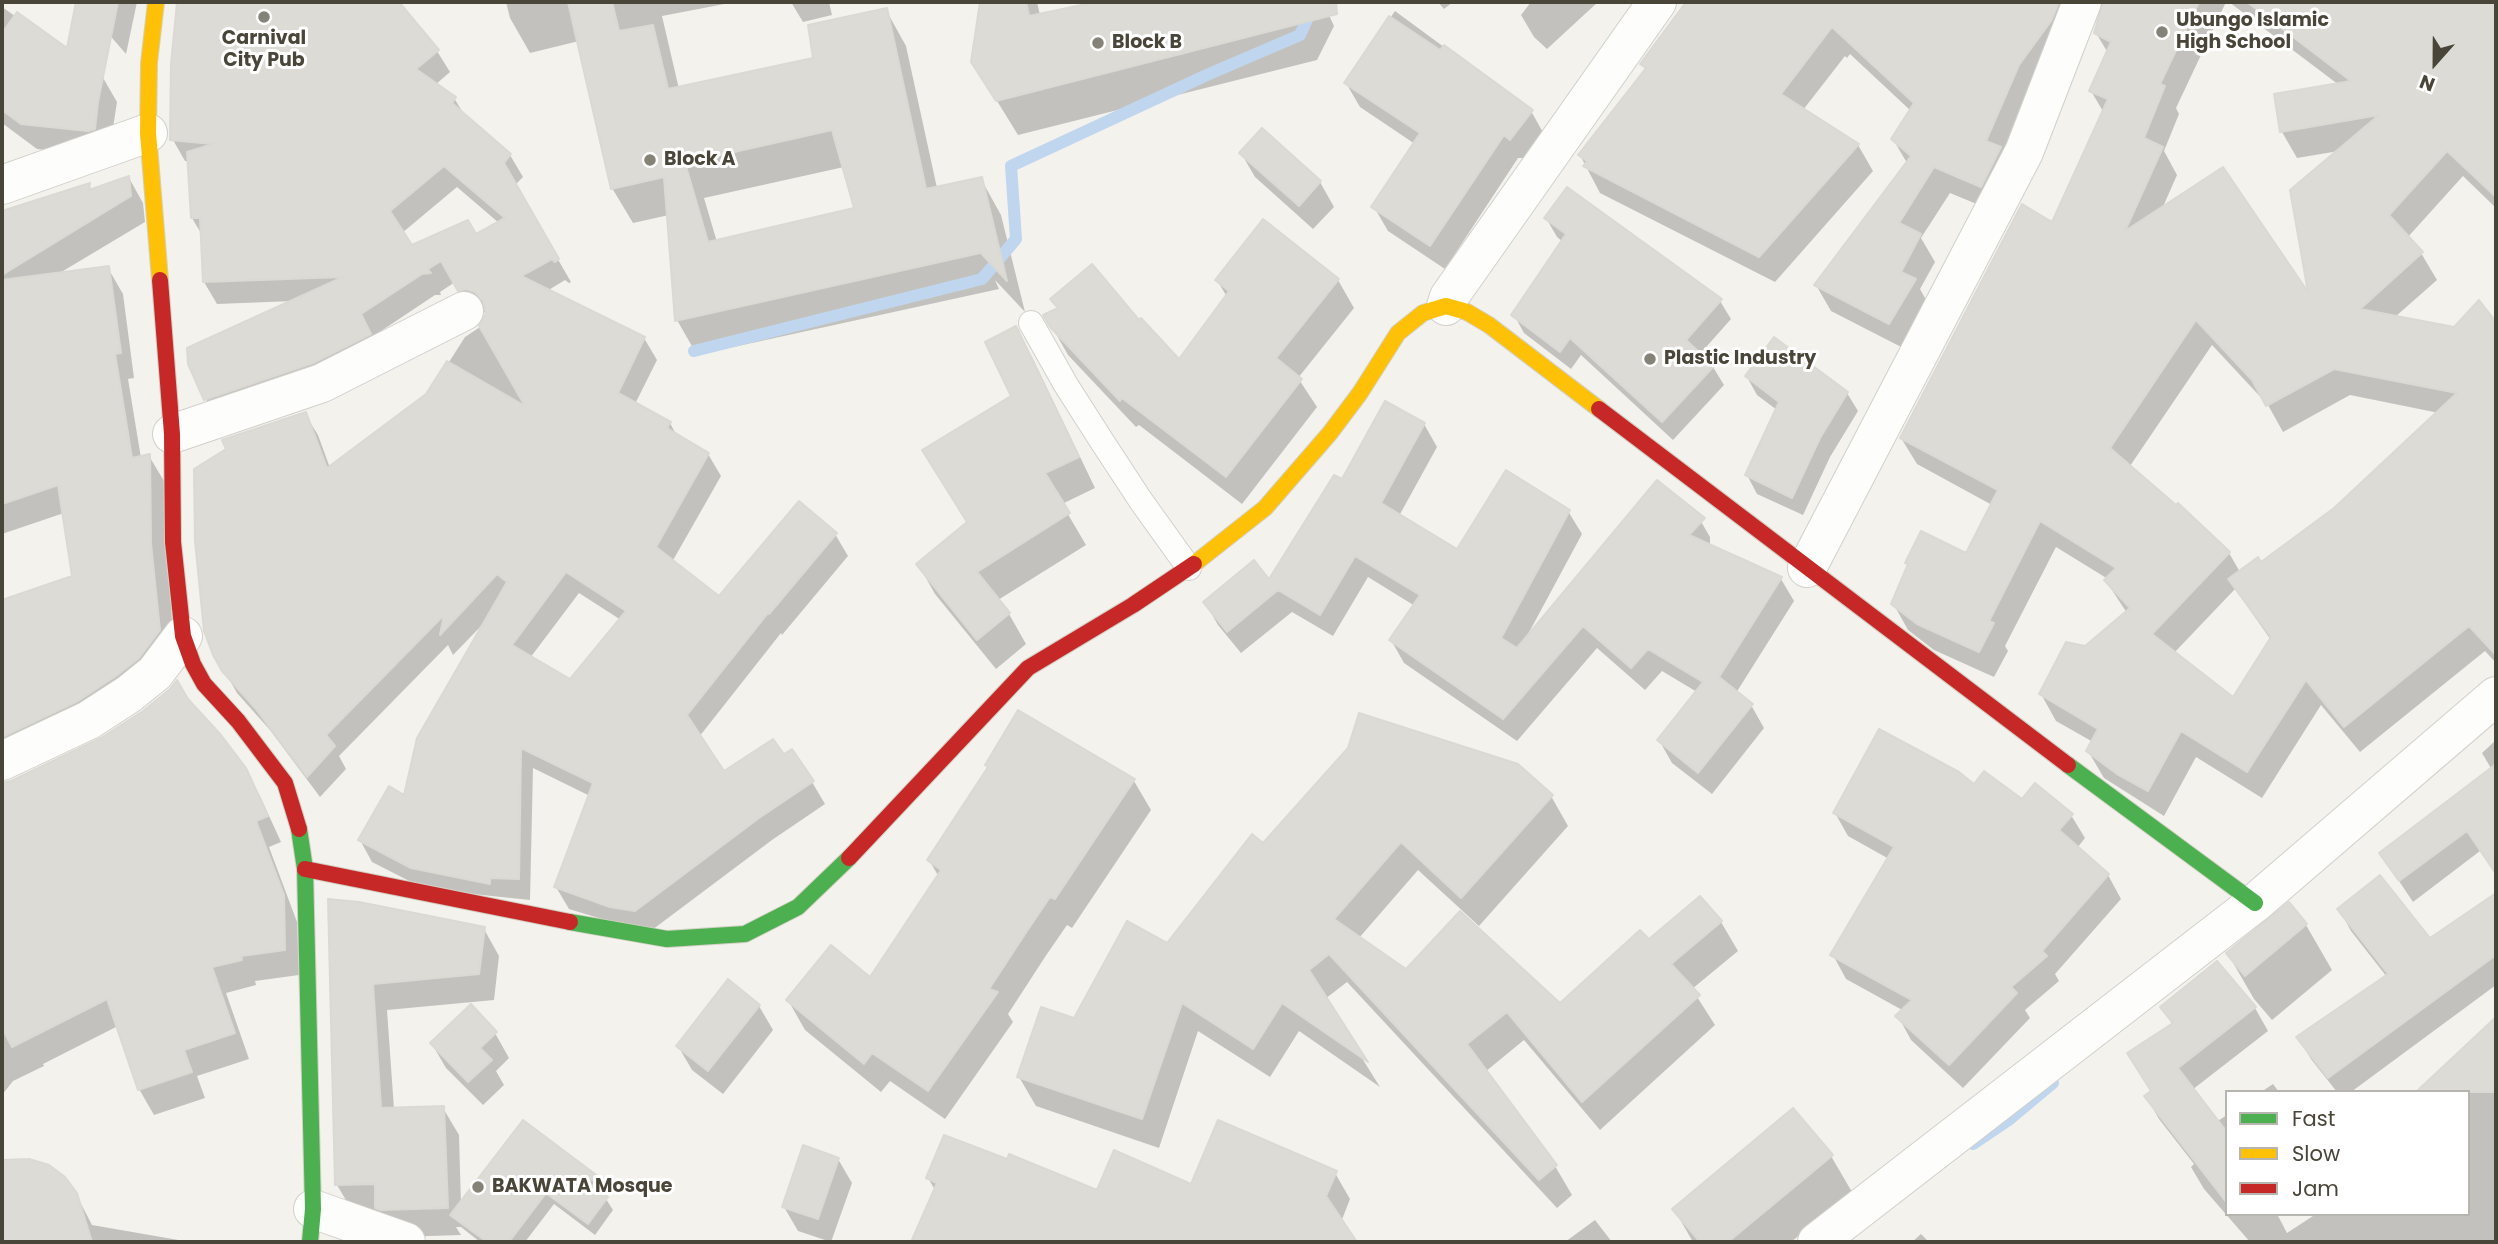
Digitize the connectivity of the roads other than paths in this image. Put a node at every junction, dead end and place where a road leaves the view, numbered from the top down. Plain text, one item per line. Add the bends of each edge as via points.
1 (156, 2) edge
2 (1657, 2) edge
3 (2082, 2) edge
4 (148, 134) junction
5 (2, 185) edge
6 (1446, 306) junction
7 (464, 311) dead end
8 (1031, 323) dead end
9 (172, 434) junction
10 (1189, 568) junction
11 (1807, 568) junction
12 (183, 636) junction
13 (2496, 696) edge
14 (2, 761) edge
15 (305, 869) junction
16 (2255, 903) junction
17 (312, 1226) edge
18 (406, 1242) edge
19 (1817, 1242) edge

1 - 4 street
2 - 6 street
3 - 11 street via 2024,152
4 - 5 street
4 - 9 street
6 - 10 street via 1423,313 1398,333 1330,433 1265,508
6 - 11 street via 1489,325
7 - 9 street via 322,383
8 - 10 lane via 1103,443
9 - 12 street via 173,542
10 - 15 street via 1028,668 798,908 744,934 667,939
11 - 16 street
12 - 14 street via 155,673 129,694 89,720
12 - 15 street via 204,684 285,783 298,823
13 - 16 street
15 - 17 street
16 - 19 street
17 - 18 street

